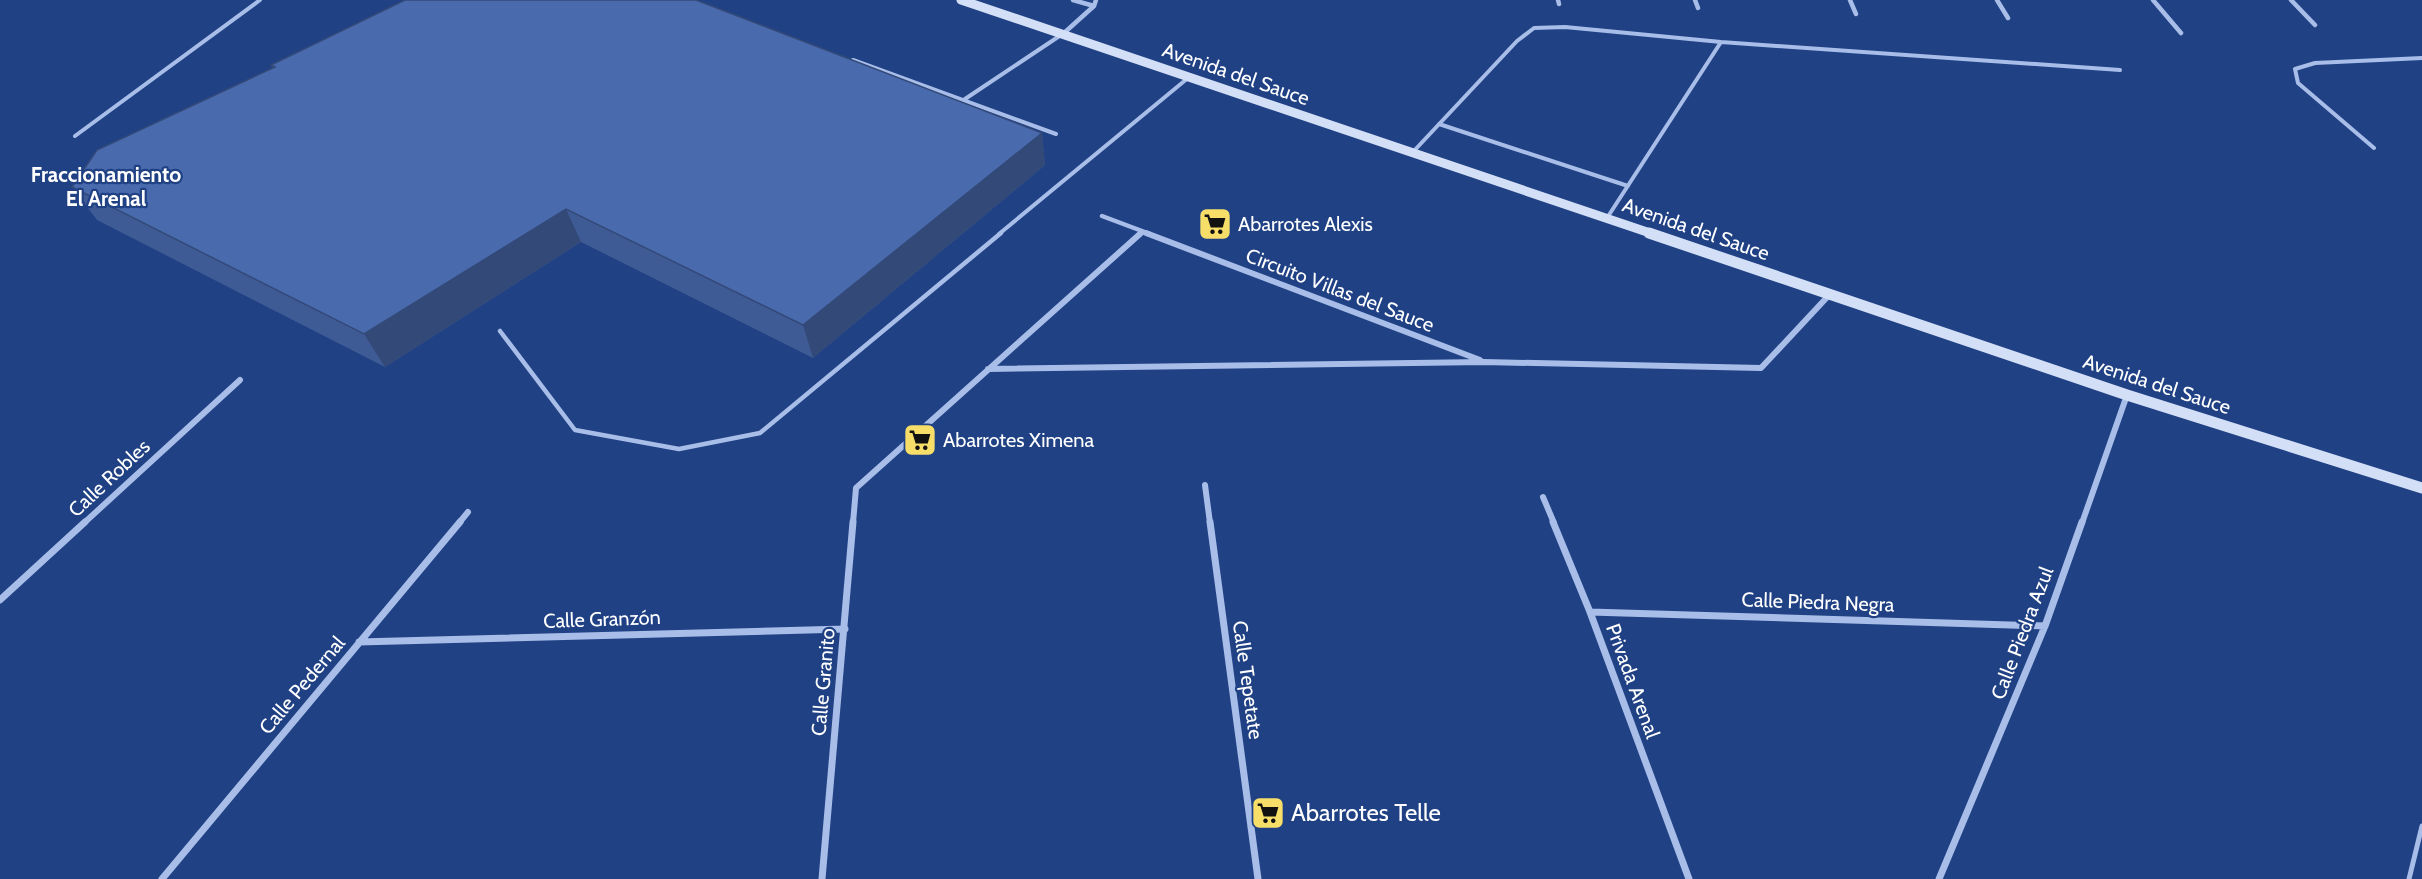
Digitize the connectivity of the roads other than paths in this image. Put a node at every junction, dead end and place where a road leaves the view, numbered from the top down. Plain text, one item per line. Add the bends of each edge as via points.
1 (260, 0) edge
2 (961, 0) edge
3 (1073, 0) edge
4 (1096, 0) edge
5 (1695, 0) edge
6 (1850, 0) edge
7 (1996, 0) edge
8 (2153, 0) edge
9 (2291, 0) edge
10 (1094, 6) junction
11 (1698, 9) dead end
12 (1857, 14) dead end
13 (2008, 18) dead end
14 (2315, 25) dead end
15 (1064, 33) junction
16 (2181, 33) dead end
17 (1721, 42) junction
18 (847, 58) edge
19 (2422, 58) edge
20 (2120, 70) dead end
21 (1188, 78) junction
22 (965, 99) junction
23 (1439, 124) junction
24 (1056, 134) dead end
25 (75, 136) dead end
26 (2374, 148) dead end
27 (1412, 153) junction
28 (1628, 186) junction
29 (1102, 216) dead end
30 (1607, 218) junction
31 (1142, 232) junction
32 (1831, 293) junction
33 (500, 332) dead end
34 (1484, 362) junction
35 (988, 369) junction
36 (240, 380) dead end
37 (2127, 394) junction
38 (1205, 485) dead end
39 (2422, 488) edge
40 (1543, 497) dead end
41 (468, 512) dead end
42 (0, 600) edge
43 (1590, 612) junction
44 (2045, 626) junction
45 (845, 629) junction
46 (359, 642) junction
47 (2422, 826) edge
48 (162, 879) edge
49 (822, 879) edge
50 (1257, 879) edge
51 (1689, 879) edge
52 (1939, 879) edge
53 (2409, 879) edge

1 - 25 lane
2 - 15 main road, Avenida del Sauce
3 - 10 street
4 - 10 street
5 - 11 street
6 - 12 street
7 - 13 street
8 - 16 street
9 - 14 street
10 - 15 street
15 - 21 main road, Avenida del Sauce
15 - 22 lane
17 - 20 lane
17 - 23 lane via 1565,27 1534,28
17 - 28 lane
18 - 22 lane
19 - 26 lane via 2315,63 2295,69 2298,83
21 - 27 main road, Avenida del Sauce
21 - 33 lane via 760,433 679,449 575,430
22 - 24 lane
23 - 27 lane
23 - 28 lane
27 - 30 main road, Avenida del Sauce
28 - 30 lane
29 - 31 street, Circuito Villas del Sauce
30 - 32 main road, Avenida del Sauce
31 - 34 street, Circuito Villas del Sauce
31 - 35 street
32 - 34 street, Circuito Villas del Sauce via 1761,368
32 - 37 main road, Avenida del Sauce
34 - 35 street, Circuito Villas del Sauce
35 - 45 street, Calle Granito via 856,488
36 - 42 street, Calle Robles
37 - 39 main road, Avenida del Sauce
37 - 44 street, Calle Piedra Azul
38 - 50 street, Calle Tepetate
40 - 43 street, Privada Arenal
41 - 46 street, Calle Pedernal
43 - 44 street, Calle Piedra Negra
43 - 51 street, Privada Arenal
44 - 52 street, Calle Piedra Azul
45 - 46 street, Calle Granzón
45 - 49 street, Calle Granito
46 - 48 street, Calle Pedernal
47 - 53 lane

